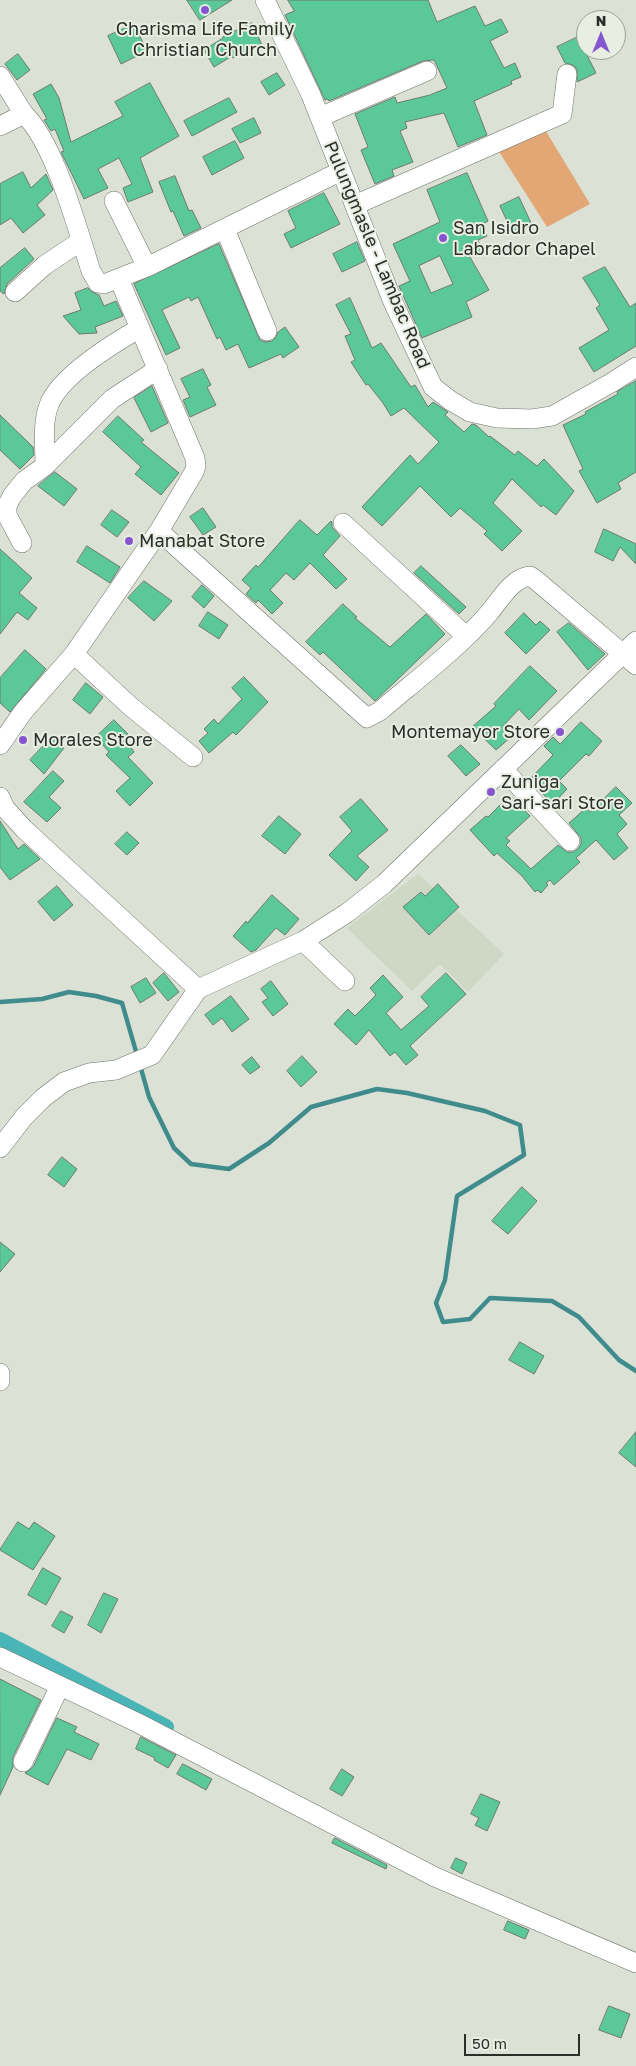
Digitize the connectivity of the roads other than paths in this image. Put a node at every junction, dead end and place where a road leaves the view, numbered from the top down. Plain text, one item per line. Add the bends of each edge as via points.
1 (265, 0) edge
2 (426, 71) dead end
3 (566, 74) dead end
4 (0, 76) edge
5 (24, 114) junction
6 (320, 117) junction
7 (0, 126) edge
8 (341, 171) junction
9 (114, 201) dead end
10 (355, 205) junction
11 (224, 230) junction
12 (81, 241) junction
13 (147, 267) junction
14 (119, 278) junction
15 (15, 292) dead end
16 (140, 328) junction
17 (267, 330) dead end
18 (636, 367) edge
19 (158, 369) junction
20 (44, 466) junction
21 (343, 523) dead end
22 (159, 531) junction
23 (22, 543) dead end
24 (466, 636) junction
25 (632, 653) edge
26 (74, 654) junction
27 (0, 745) edge
28 (192, 757) dead end
29 (502, 769) junction
30 (2, 807) edge
31 (570, 841) dead end
32 (302, 941) junction
33 (345, 981) dead end
34 (198, 989) junction
35 (0, 1148) edge
36 (0, 1373) edge
37 (0, 1381) edge
38 (0, 1657) edge
39 (60, 1686) junction
40 (22, 1762) dead end
41 (636, 1963) edge

1 - 6 street, Pulungmasle - Lambac Road
2 - 6 street
3 - 10 street via 562,114
4 - 5 street
5 - 7 street
5 - 12 street via 33,123 52,160
6 - 8 street, Pulungmasle - Lambac Road
8 - 10 street, Pulungmasle - Lambac Road
8 - 11 street
9 - 13 street
10 - 18 street, Pulungmasle - Lambac Road via 414,350 433,387 451,402 470,412 496,418 532,420 552,416
11 - 13 street
11 - 17 street via 251,301
12 - 14 street via 90,271 98,283
12 - 15 street via 45,265
13 - 14 street
14 - 16 street
16 - 19 street
16 - 20 street via 108,347 55,394 46,414
19 - 20 street via 112,399
19 - 22 street via 196,466
20 - 23 street via 24,482 7,506 7,515
21 - 24 street
22 - 24 street via 367,718 380,711
22 - 26 street
24 - 25 street via 516,581 530,576
25 - 29 street
26 - 27 street via 23,712
26 - 28 street
29 - 31 street
29 - 32 street via 384,884 347,913
30 - 34 street
32 - 33 street
32 - 34 street
34 - 35 street via 152,1055 116,1070 89,1073 64,1082 24,1117
36 - 37 street
38 - 39 street
39 - 40 street
39 - 41 street via 138,1722 435,1877

